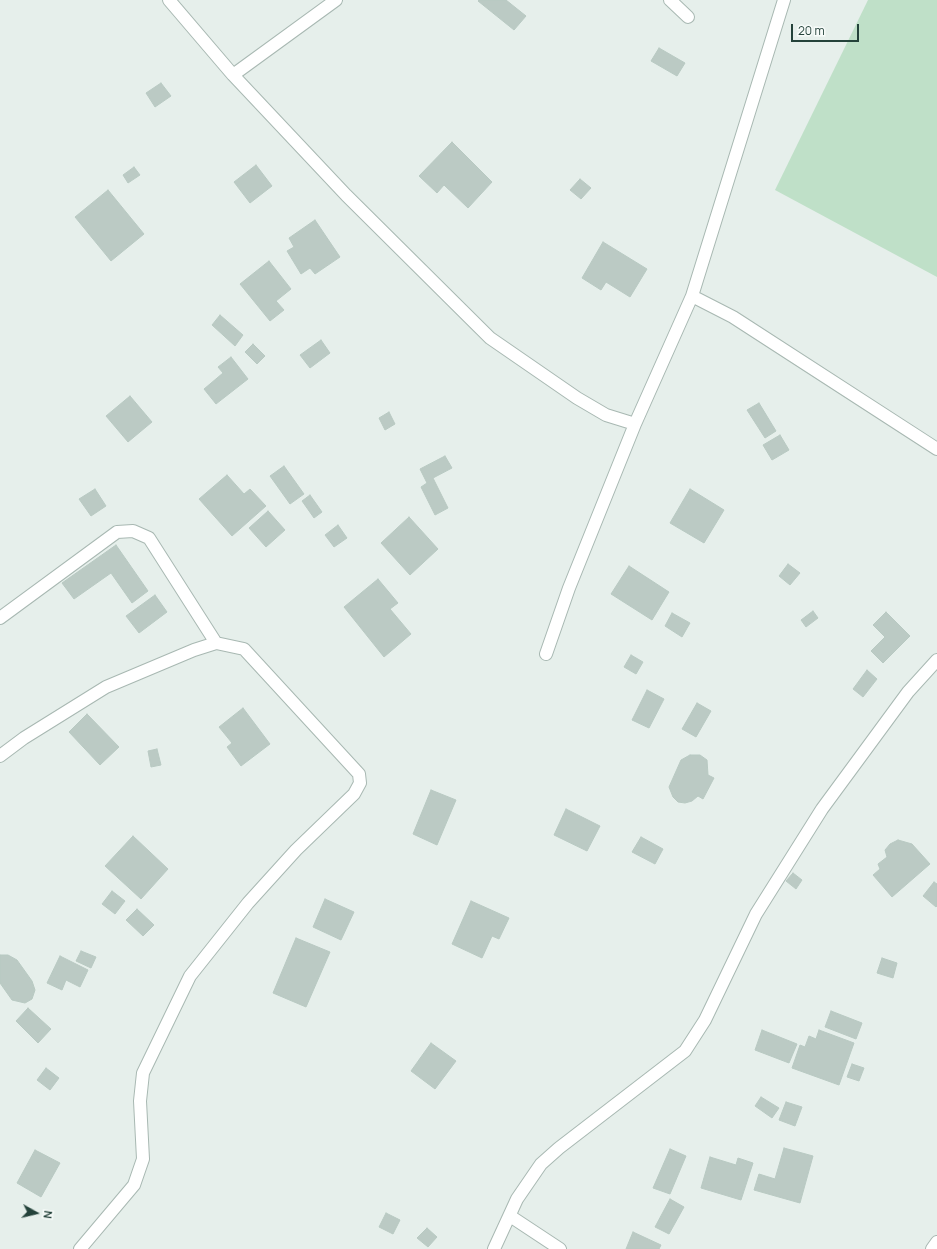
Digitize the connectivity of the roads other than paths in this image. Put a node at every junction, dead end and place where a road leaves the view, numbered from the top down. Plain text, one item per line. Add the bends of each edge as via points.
1 (169, 0) edge
2 (336, 0) edge
3 (670, 0) edge
4 (784, 0) edge
5 (688, 17) dead end
6 (233, 75) junction
7 (692, 296) junction
8 (634, 424) junction
9 (937, 449) edge
10 (0, 618) edge
11 (216, 643) junction
12 (546, 654) dead end
13 (937, 660) edge
14 (0, 756) edge
15 (510, 1216) junction
16 (937, 1242) edge
17 (80, 1249) edge
18 (494, 1249) edge
19 (560, 1249) edge
20 (932, 1249) edge

1 - 6 street
2 - 6 street
3 - 5 street
4 - 7 street
6 - 8 street via 346,195 490,338 606,415
7 - 8 street
7 - 9 street via 733,317
8 - 12 street via 569,588
10 - 11 street via 117,532 133,531 149,538
11 - 14 street via 106,687
11 - 17 street via 244,650 359,774 360,783 354,794 296,850 248,904 190,976 143,1073 140,1101 143,1159 134,1185
13 - 15 street via 908,692 822,809 756,914 705,1020 685,1051 541,1164 517,1199
15 - 18 street
15 - 19 street
16 - 20 street

